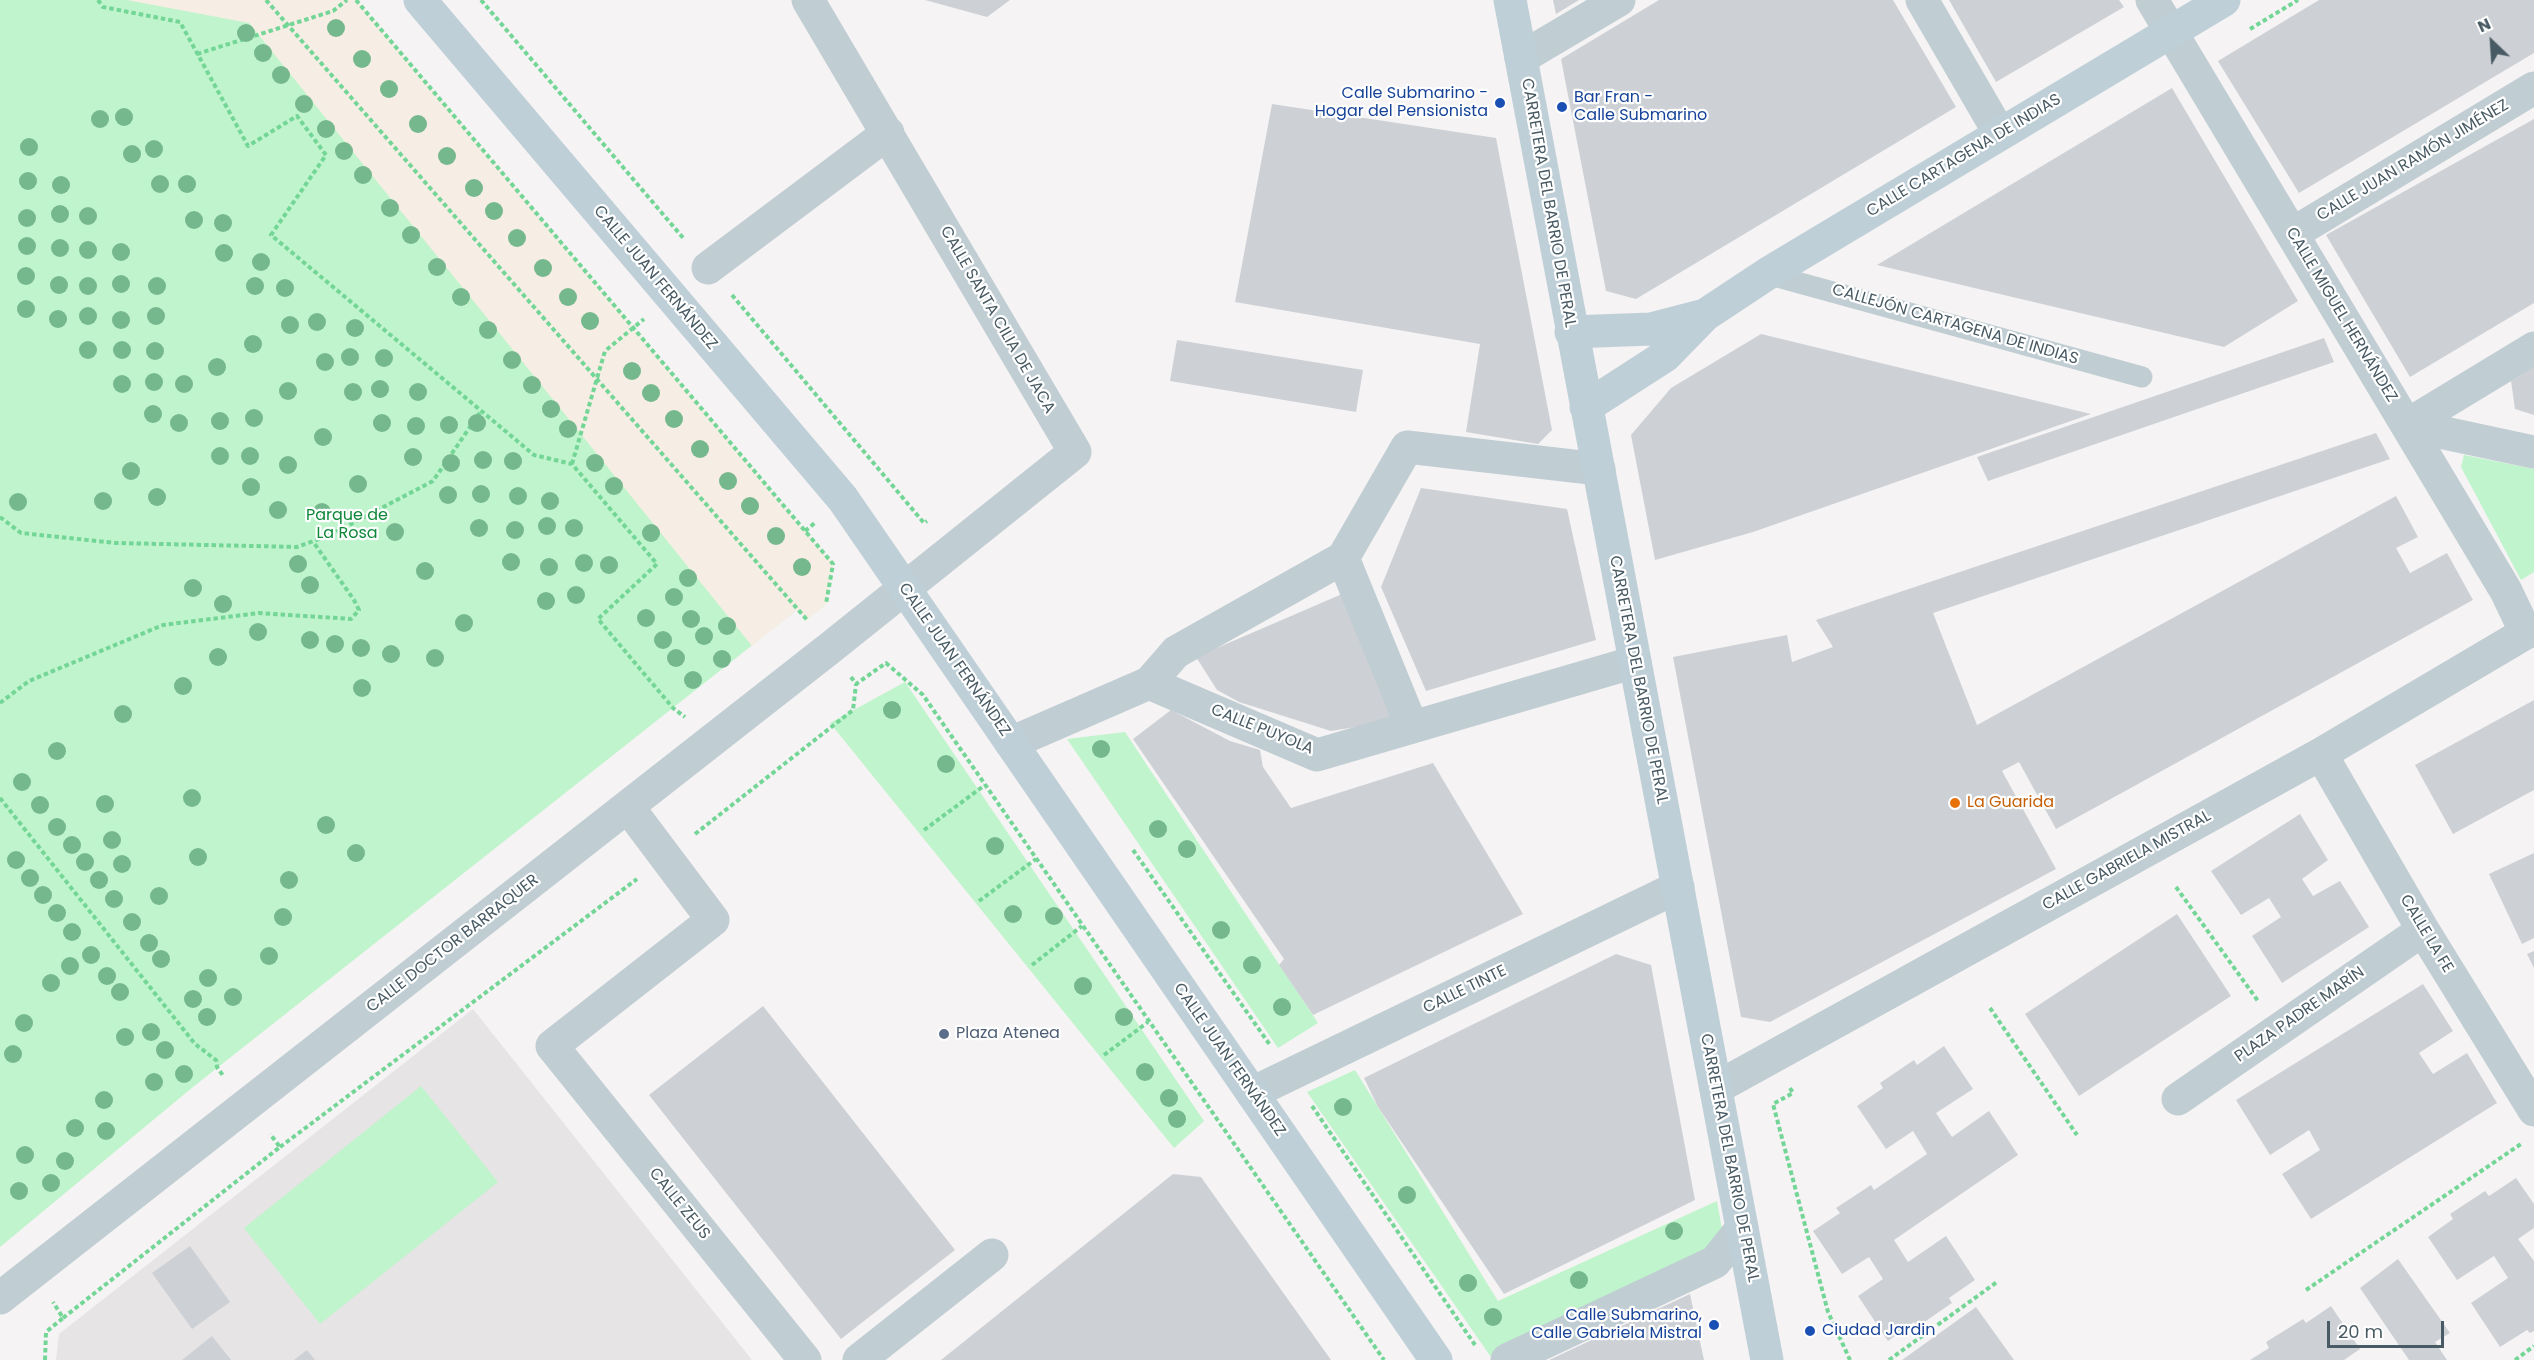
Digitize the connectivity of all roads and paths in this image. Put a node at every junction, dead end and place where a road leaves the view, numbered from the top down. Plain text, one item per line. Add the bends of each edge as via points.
1 (98, 0) edge
2 (266, 0) edge
3 (347, 0) edge
4 (356, 0) edge
5 (420, 0) edge
6 (481, 0) edge
7 (808, 0) edge
8 (1510, 0) edge
9 (1619, 0) edge
10 (1922, 0) edge
11 (2152, 0) edge
12 (2224, 0) edge
13 (287, 25) junction
14 (2171, 32) junction
15 (197, 54) junction
16 (1521, 57) junction
17 (2534, 88) edge
18 (888, 133) junction
19 (2000, 134) junction
20 (2292, 234) junction
21 (708, 268) junction
22 (1767, 274) junction
23 (670, 297) junction
24 (1705, 315) junction
25 (633, 328) junction
26 (1571, 332) junction
27 (2534, 348) edge
28 (2142, 377) dead end
29 (596, 379) junction
30 (1586, 407) junction
31 (481, 411) junction
32 (2407, 425) junction
33 (2534, 452) edge
34 (572, 464) junction
35 (1599, 469) junction
36 (0, 517) edge
37 (931, 518) dead end
38 (314, 543) junction
39 (1343, 558) junction
40 (905, 588) junction
41 (820, 609) dead end
42 (813, 615) dead end
43 (807, 620) junction
44 (2530, 631) edge
45 (830, 648) junction
46 (1635, 662) junction
47 (1149, 683) junction
48 (856, 684) junction
49 (0, 703) edge
50 (685, 717) dead end
51 (1412, 728) junction
52 (1011, 742) junction
53 (2321, 754) junction
54 (985, 786) junction
55 (0, 798) edge
56 (628, 807) junction
57 (924, 830) dead end
58 (666, 857) junction
59 (1036, 859) junction
60 (1677, 887) junction
61 (2176, 887) dead end
62 (979, 901) dead end
63 (1082, 926) junction
64 (2423, 930) junction
65 (1032, 965) dead end
66 (1990, 1008) dead end
67 (1148, 1022) junction
68 (2278, 1029) junction
69 (1104, 1055) dead end
70 (1771, 1056) junction
71 (1716, 1088) junction
72 (1252, 1093) junction
73 (2178, 1099) dead end
74 (246, 1106) junction
75 (2531, 1110) edge
76 (2077, 1135) dead end
77 (280, 1147) junction
78 (1742, 1228) junction
79 (992, 1255) dead end
80 (1997, 1282) dead end
81 (2306, 1290) dead end
82 (0, 1298) edge
83 (63, 1318) dead end
84 (2534, 1346) edge
85 (805, 1360) edge
86 (859, 1360) edge
87 (1384, 1360) edge
88 (1436, 1360) edge
89 (1507, 1360) edge
90 (1767, 1360) edge
91 (1850, 1360) edge
92 (1889, 1360) edge
93 (2516, 1360) edge

1 - 15 path via 103,7 180,22
2 - 13 path
3 - 13 path via 333,11
4 - 25 path
5 - 23 street, CALLE JUAN FERNÁNDEZ
6 - 21 path
7 - 18 street, CALLE SANTA CILIA DE JACA
8 - 16 street, CARRETERA DEL BARRIO DE PERAL
9 - 16 street
10 - 19 street
11 - 14 street, CALLE MIGUEL HERNÁNDEZ
12 - 14 street, CALLE CARTAGENA DE INDIAS
13 - 15 path
13 - 29 path
14 - 19 street, CALLE CARTAGENA DE INDIAS
14 - 20 street, CALLE MIGUEL HERNÁNDEZ
15 - 31 path via 248,146 297,116 327,155 272,235
16 - 26 street, CARRETERA DEL BARRIO DE PERAL
17 - 20 street, CALLE JUAN RAMÓN JIMÉNEZ
18 - 21 street
18 - 40 street, CALLE SANTA CILIA DE JACA via 1075,452
19 - 22 street, CALLE CARTAGENA DE INDIAS
20 - 32 street, CALLE MIGUEL HERNÁNDEZ
21 - 37 path via 924,523
22 - 24 street, CALLE CARTAGENA DE INDIAS
22 - 28 lane, CALLEJÓN CARTAGENA DE INDIAS
23 - 25 path
23 - 40 street, CALLE JUAN FERNÁNDEZ via 843,499
24 - 26 street, CALLE CARTAGENA DE INDIAS via 1651,329
24 - 30 street, CALLE CARTAGENA DE INDIAS via 1665,356
25 - 29 path via 604,351
25 - 41 path via 833,564 826,604
26 - 30 street, CARRETERA DEL BARRIO DE PERAL
27 - 32 street
29 - 34 path
29 - 43 path
30 - 35 street, CARRETERA DEL BARRIO DE PERAL
31 - 34 path via 534,455
31 - 38 path via 433,481
32 - 33 street
32 - 44 street, CALLE MIGUEL HERNÁNDEZ
34 - 50 path via 657,564 598,619
35 - 39 street via 1407,447
35 - 46 street, CARRETERA DEL BARRIO DE PERAL
36 - 38 path via 21,533 116,543 297,547
38 - 49 path via 359,610 351,619 259,613 163,625 29,681
39 - 47 street via 1176,652
39 - 51 street
40 - 45 street, CALLE DOCTOR BARRAQUER
40 - 52 street, CALLE JUAN FERNÁNDEZ
42 - 43 path
43 - 45 path
44 - 53 street, CALLE GABRIELA MISTRAL
45 - 48 path
45 - 56 street, CALLE DOCTOR BARRAQUER
46 - 51 street, CALLE PUYOLA
46 - 60 street, CARRETERA DEL BARRIO DE PERAL
47 - 51 street, CALLE PUYOLA via 1317,755
47 - 52 street
48 - 54 path via 886,663 923,695
48 - 58 path via 853,710
52 - 72 street, CALLE JUAN FERNÁNDEZ
53 - 64 street, CALLE LA FE
53 - 70 street, CALLE GABRIELA MISTRAL
54 - 57 path
54 - 59 path
55 - 74 path via 195,1044 216,1060
56 - 58 street
56 - 74 street, CALLE DOCTOR BARRAQUER
58 - 77 path
58 - 85 street, CALLE ZEUS via 713,920 552,1046
59 - 62 path
59 - 63 path
60 - 71 street, CARRETERA DEL BARRIO DE PERAL
60 - 72 street, CALLE TINTE
61 - 68 path
63 - 65 path
63 - 67 path
64 - 68 street, PLAZA PADRE MARÍN
64 - 75 street, CALLE LA FE
66 - 76 path
67 - 69 path
67 - 87 path
68 - 73 street, PLAZA PADRE MARÍN
70 - 71 street, CALLE GABRIELA MISTRAL
70 - 91 path via 1793,1093 1773,1104 1828,1312
71 - 78 street, CARRETERA DEL BARRIO DE PERAL
72 - 88 street, CALLE JUAN FERNÁNDEZ
74 - 77 path
74 - 82 street, CALLE DOCTOR BARRAQUER
75 - 81 path
77 - 83 path
78 - 89 street via 1715,1262
78 - 90 street, CARRETERA DEL BARRIO DE PERAL
79 - 86 street
80 - 92 path
84 - 93 path

